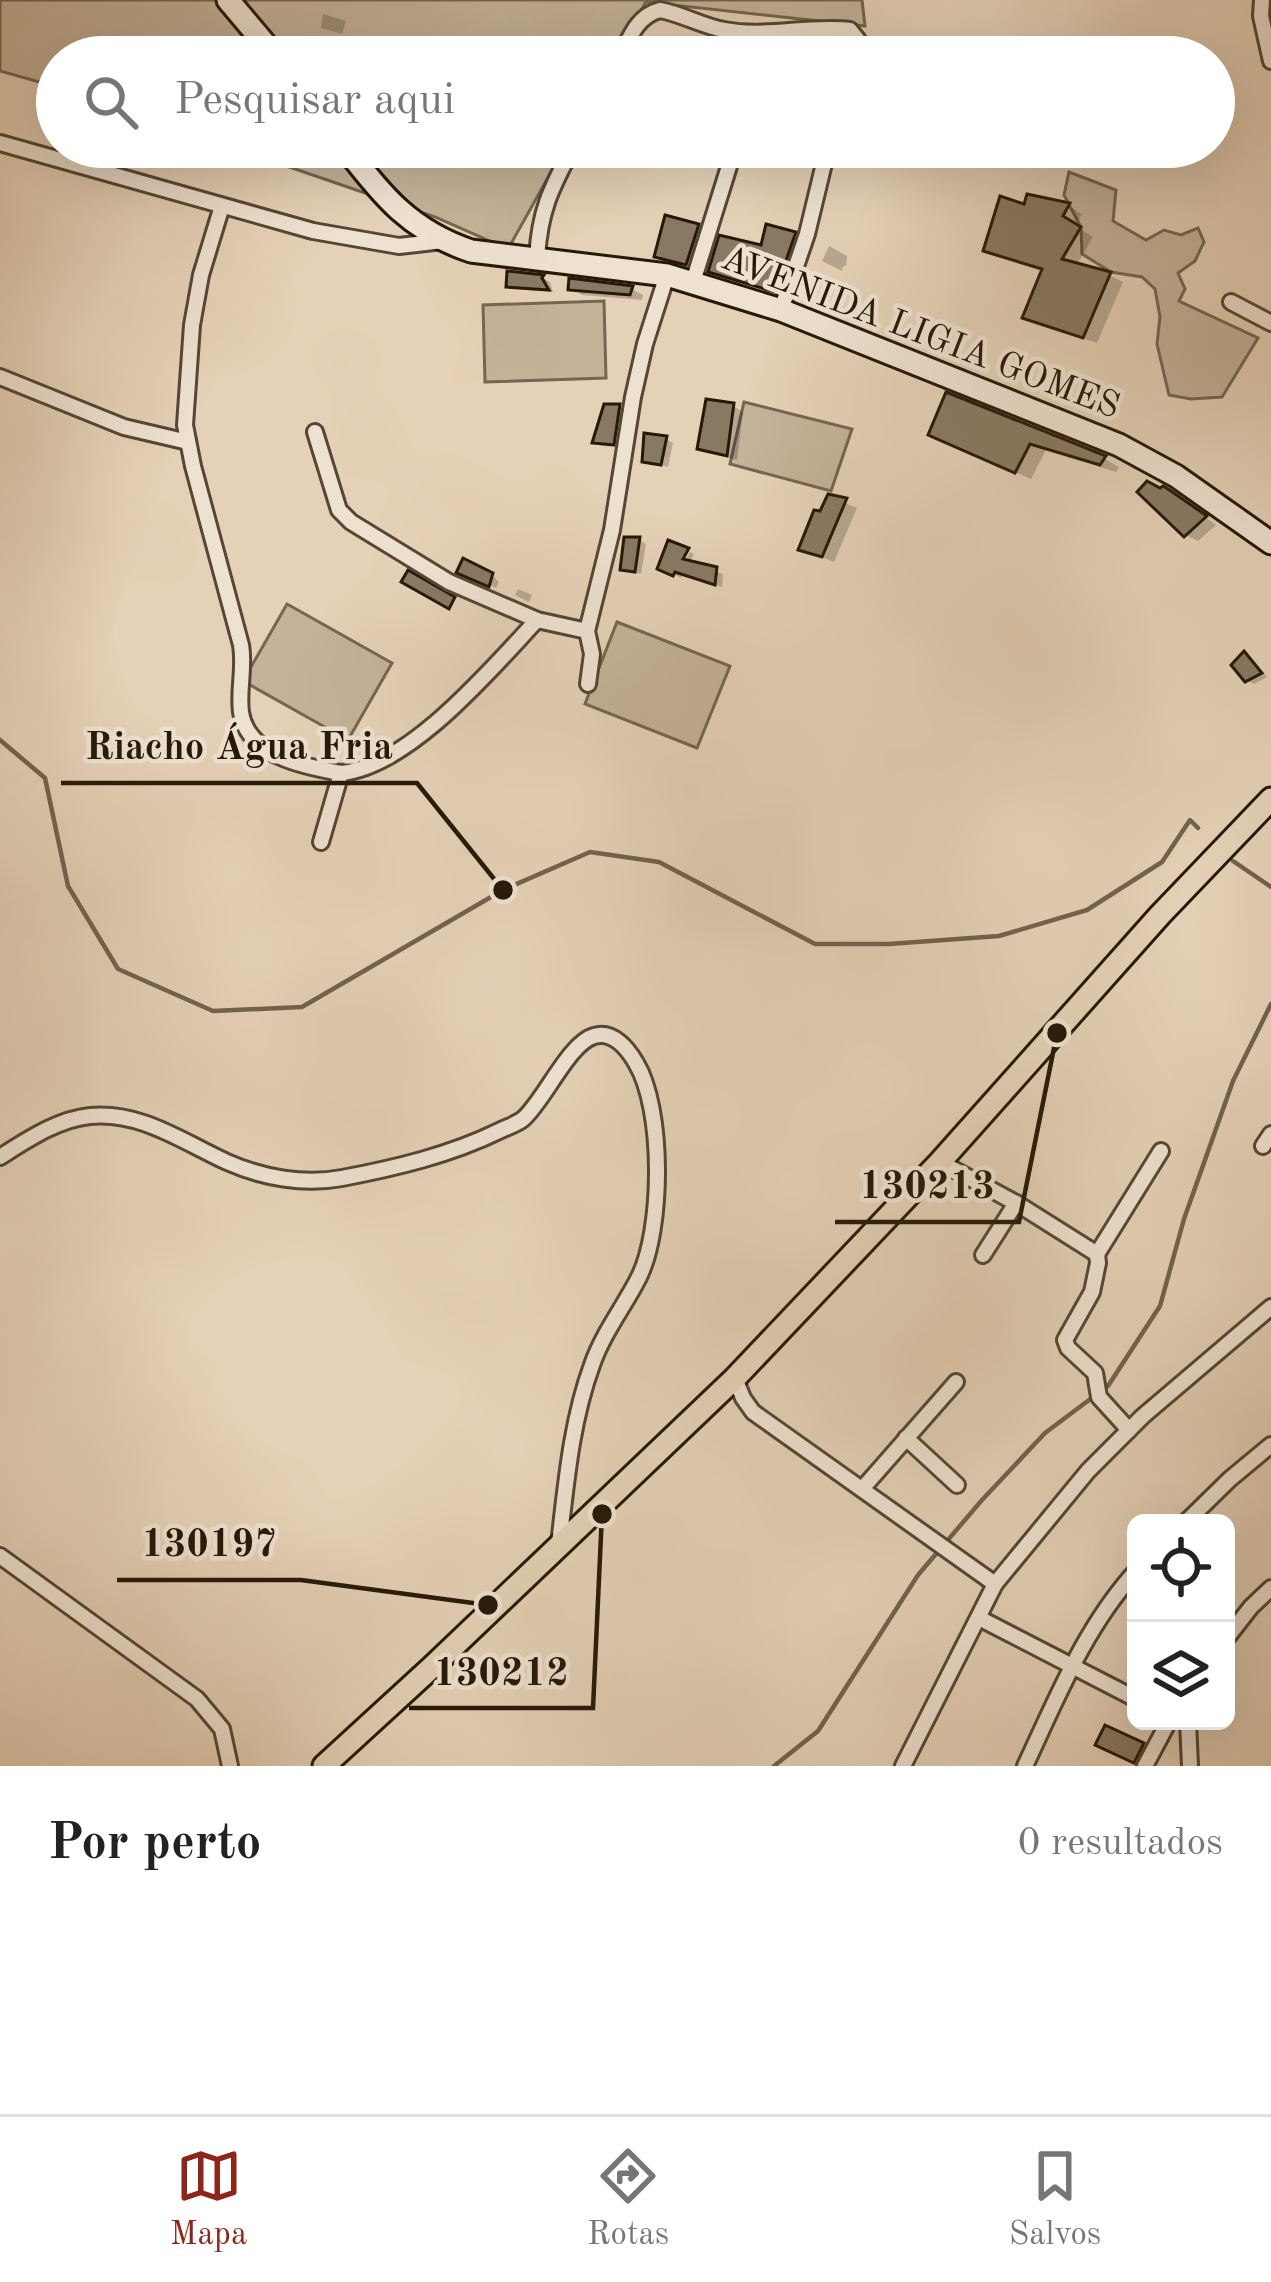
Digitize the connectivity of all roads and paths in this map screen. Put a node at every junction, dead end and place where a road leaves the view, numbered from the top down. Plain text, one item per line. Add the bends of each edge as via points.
1 (228, 0) edge
2 (1262, 0) edge
3 (773, 34) joint
4 (258, 36) edge
5 (631, 36) edge
6 (855, 36) edge
7 (1271, 61) edge
8 (0, 142) edge
9 (36, 152) edge
10 (90, 168) edge
11 (361, 168) edge
12 (563, 168) edge
13 (728, 168) edge
14 (823, 168) edge
15 (222, 206) junction
16 (442, 241) junction
17 (537, 260) junction
18 (667, 274) junction
19 (693, 282) junction
20 (1231, 302) dead end
21 (781, 310) junction
22 (1271, 323) edge
23 (0, 377) edge
24 (315, 432) dead end
25 (188, 442) junction
26 (1271, 543) edge
27 (537, 620) junction
28 (587, 631) junction
29 (588, 684) dead end
30 (341, 773) junction
31 (1271, 800) edge
32 (321, 842) dead end
33 (1161, 1151) dead end
34 (0, 1157) edge
35 (940, 1162) junction
36 (1016, 1203) junction
37 (1097, 1254) junction
38 (983, 1255) dead end
39 (1271, 1307) edge
40 (735, 1378) junction
41 (956, 1382) dead end
42 (1129, 1430) junction
43 (907, 1438) junction
44 (1271, 1445) edge
45 (957, 1485) dead end
46 (862, 1490) junction
47 (1194, 1514) edge
48 (559, 1544) junction
49 (0, 1556) edge
50 (1127, 1581) edge
51 (995, 1584) junction
52 (1271, 1588) edge
53 (979, 1618) junction
54 (1235, 1627) edge
55 (1072, 1665) junction
56 (1127, 1694) edge
57 (1164, 1730) edge
58 (1188, 1730) edge
59 (230, 1766) edge
60 (324, 1766) edge
61 (903, 1766) edge
62 (1025, 1766) edge
63 (1145, 1766) edge
64 (1190, 1766) edge

1 - 4 street
2 - 7 street
3 - 5 street via 724,30 660,10 640,20
3 - 6 street via 836,28
8 - 9 street
10 - 15 street
11 - 16 street, AVENIDA LIGIA GOMES via 408,219
12 - 17 street via 538,225
13 - 19 street
14 - 21 street
15 - 16 street via 374,243
15 - 25 street via 192,325
16 - 17 street, AVENIDA LIGIA GOMES
17 - 18 street, AVENIDA LIGIA GOMES
18 - 19 street, AVENIDA LIGIA GOMES
18 - 28 street via 633,397
19 - 21 street, AVENIDA LIGIA GOMES
20 - 22 street
21 - 26 street, AVENIDA LIGIA GOMES via 1119,445
23 - 25 street via 124,427
24 - 27 street via 339,510 352,522 449,582
25 - 30 street via 241,645 244,726 272,752
27 - 28 street
27 - 30 street via 416,738 386,759
28 - 29 street
30 - 32 street
31 - 35 main road
33 - 37 street
34 - 48 street via 62,1123 104,1116 148,1124 272,1178 322,1182 382,1171 523,1119 584,1042 615,1039 647,1085 654,1220 640,1275 592,1365
35 - 36 street
35 - 40 main road
36 - 37 street
36 - 38 street
37 - 42 street via 1092,1292 1065,1340
39 - 42 street
40 - 46 street via 753,1412
40 - 48 main road
41 - 43 street
42 - 51 street
43 - 45 street
43 - 46 street
44 - 47 street
46 - 51 street
48 - 60 main road
49 - 59 street via 197,1699 222,1729
50 - 55 street
51 - 53 street
52 - 54 street
53 - 55 street
53 - 61 street
55 - 56 street
55 - 62 street
57 - 63 street
58 - 64 street

